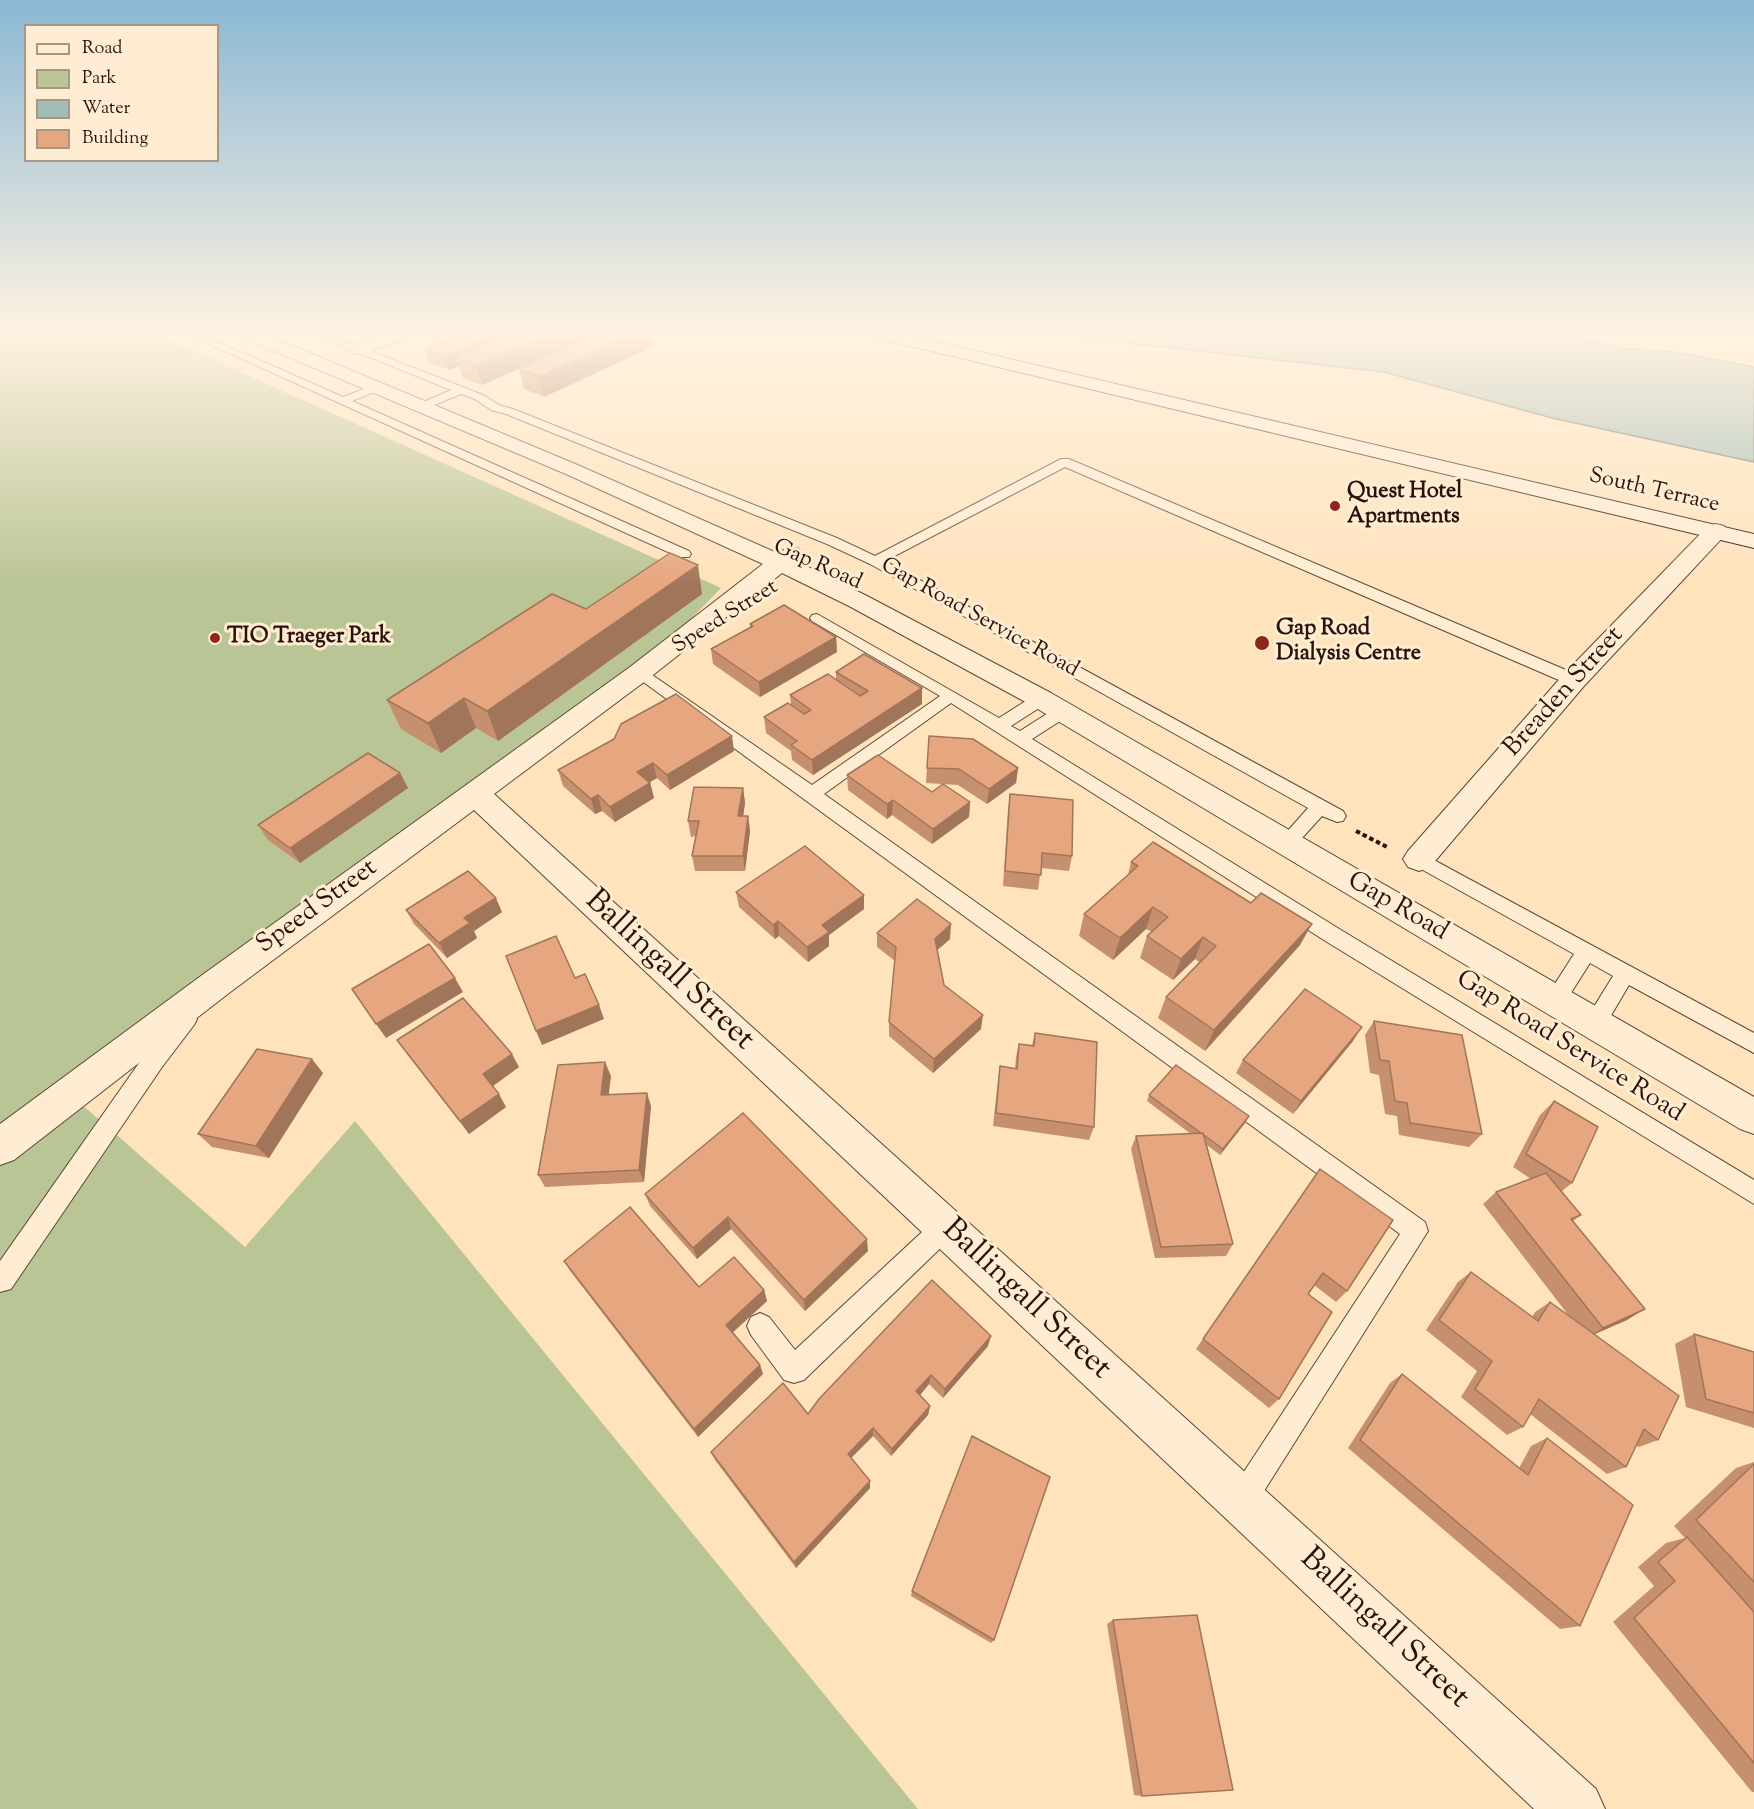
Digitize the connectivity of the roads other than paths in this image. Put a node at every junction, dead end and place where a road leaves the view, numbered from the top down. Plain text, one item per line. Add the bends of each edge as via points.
1 (378, 417) edge
2 (451, 417) edge
3 (524, 417) edge
4 (1235, 417) edge
5 (1716, 531) junction
6 (1754, 541) edge
7 (684, 554) dead end
8 (875, 561) junction
9 (796, 563) junction
10 (817, 618) dead end
11 (639, 673) junction
12 (1574, 680) junction
13 (951, 696) junction
14 (1051, 705) junction
15 (999, 726) junction
16 (1020, 739) junction
17 (474, 793) junction
18 (812, 794) junction
19 (1319, 807) junction
20 (1337, 816) road end
21 (1286, 843) junction
22 (1419, 859) joint
23 (1587, 951) junction
24 (1626, 973) junction
25 (217, 983) junction
26 (1555, 1001) junction
27 (1595, 1023) junction
28 (1754, 1044) edge
29 (1754, 1117) edge
30 (0, 1147) edge
31 (1754, 1193) edge
32 (945, 1227) junction
33 (2, 1280) dead end
34 (760, 1326) dead end
35 (1242, 1500) junction
36 (1576, 1809) edge

1 - 7 lane
2 - 9 street, Gap Road
3 - 8 lane, Gap Road Service Road
4 - 5 street, South Terrace
5 - 6 street, South Terrace
5 - 12 street, Breaden Street
8 - 12 lane via 1065,462
8 - 19 lane, Gap Road Service Road
9 - 11 street, Speed Street
9 - 14 street, Gap Road
10 - 13 lane, Gap Road Service Road
11 - 17 street, Speed Street
11 - 18 lane
12 - 22 street, Breaden Street
13 - 15 lane, Gap Road Service Road
13 - 18 lane
14 - 15 lane, Gap Road Service Road
14 - 16 lane, Gap Road Service Road
14 - 21 street, Gap Road
15 - 16 lane, Gap Road Service Road
16 - 31 lane, Gap Road Service Road
17 - 25 street, Speed Street
17 - 32 street, Ballingall Street
18 - 35 lane via 1416,1231
19 - 20 lane, Gap Road Service Road
19 - 21 lane
21 - 26 street, Gap Road
22 - 23 lane
23 - 24 lane
23 - 26 lane, Gap Road Service Road
24 - 27 lane, Gap Road Service Road
24 - 28 lane
25 - 30 street, Speed Street
25 - 33 lane via 154,1060
26 - 27 street, Gap Road
27 - 29 street, Gap Road
32 - 34 lane via 794,1370
32 - 35 street, Ballingall Street
35 - 36 street, Ballingall Street

